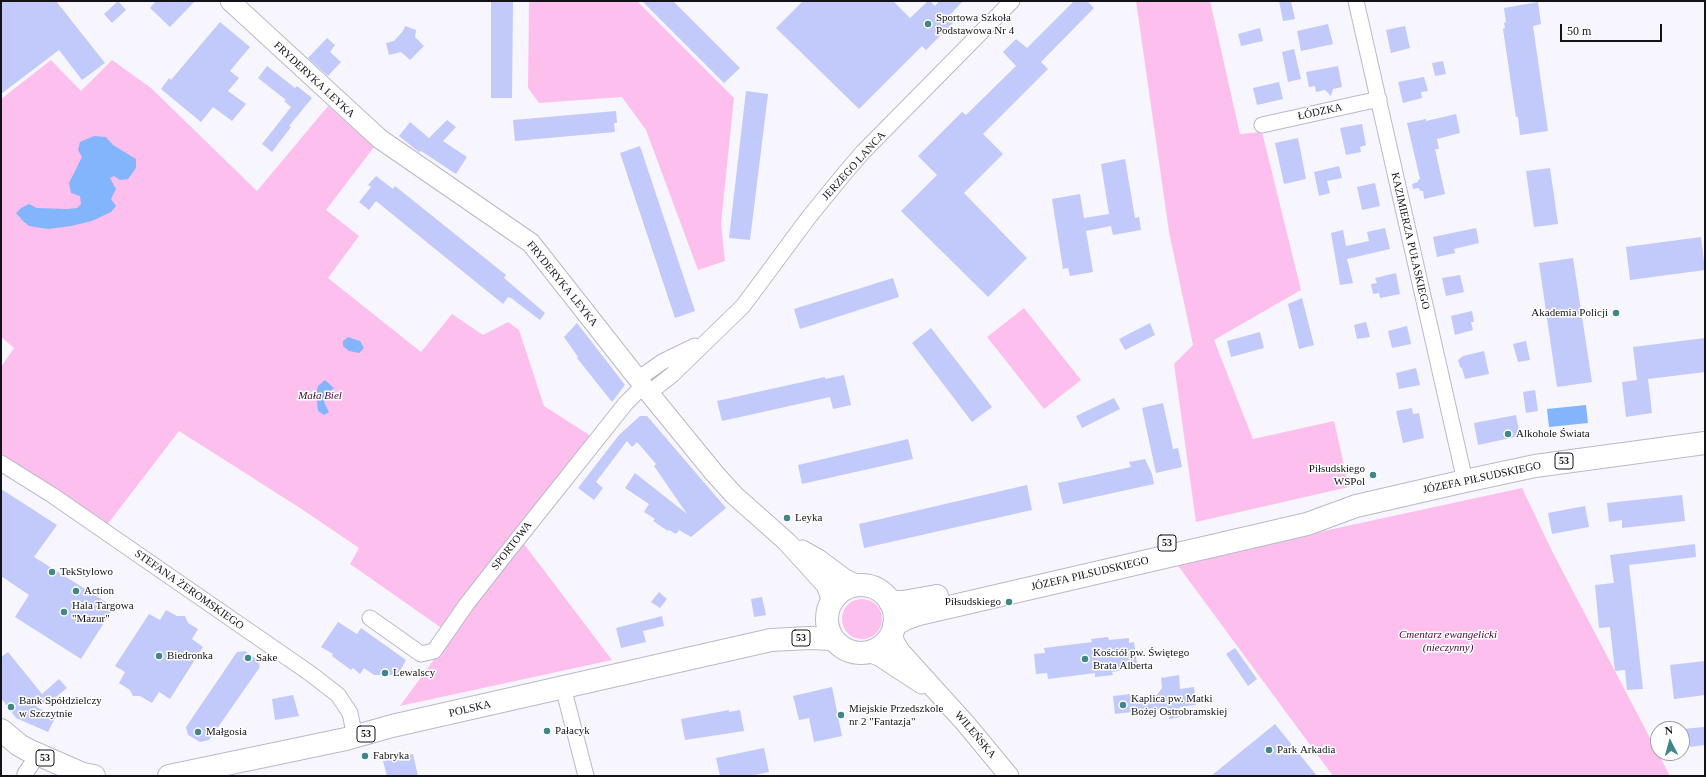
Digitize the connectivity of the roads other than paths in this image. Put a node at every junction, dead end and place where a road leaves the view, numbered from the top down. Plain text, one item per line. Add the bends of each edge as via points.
1 (230, 1) edge
2 (1012, 1) edge
3 (1356, 1) edge
4 (1379, 99) junction
5 (1262, 125) dead end
6 (643, 386) junction
7 (1705, 443) edge
8 (1, 463) edge
9 (1465, 481) junction
10 (1356, 506) junction
11 (787, 542) junction
12 (858, 585) junction
13 (890, 602) junction
14 (829, 609) junction
15 (370, 618) dead end
16 (893, 629) junction
17 (832, 639) junction
18 (770, 640) junction
19 (868, 652) junction
20 (563, 687) junction
21 (940, 695) junction
22 (1, 730) edge
23 (355, 737) junction
24 (38, 754) junction
25 (26, 776) edge
26 (94, 776) edge
27 (169, 776) edge
28 (586, 776) edge
29 (1009, 776) edge

1 - 6 street, FRYDERYKA LEYKA via 380,139 531,243
2 - 6 street, JERZEGO LANCA via 863,152 809,217 743,306 672,374
3 - 4 street, KAZIMIERZA PUŁASKIEGO
4 - 5 street, ŁÓDZKA
4 - 9 street, KAZIMIERZA PUŁASKIEGO
6 - 11 street, FRYDERYKA LEYKA via 734,495
6 - 15 street, SPORTOWA via 631,397 510,549 434,650 421,654
7 - 9 main road, JÓZEFA PIŁSUDSKIEGO / 53 via 1535,466
8 - 23 street, STEFANA ŻEROMSKIEGO via 52,495 311,674 338,695 350,713
9 - 10 main road, JÓZEFA PIŁSUDSKIEGO / 53
10 - 13 main road, JÓZEFA PIŁSUDSKIEGO / 53 via 1306,511 917,600
10 - 16 main road, JÓZEFA PIŁSUDSKIEGO / 53 via 1307,524 927,612 905,619
11 - 12 street, FRYDERYKA LEYKA
11 - 14 street, FRYDERYKA LEYKA via 826,585
12 - 13 main road via 873,587 884,594
12 - 14 main road, 53 via 843,590
13 - 16 main road via 893,609
14 - 17 main road via 827,624
14 - 18 main road, POLSKA / 53
16 - 19 main road, 53 via 882,646
16 - 21 street, WILEŃSKA via 895,643 900,651
17 - 18 main road, POLSKA / 53
17 - 19 main road via 849,651
18 - 20 main road, POLSKA / 53
19 - 21 street, WILEŃSKA via 879,656
20 - 23 main road, POLSKA / 53 via 392,726
20 - 28 street
21 - 29 street, WILEŃSKA
22 - 24 main road, 53 via 19,745
23 - 27 main road, POLSKA / 53
24 - 25 street
24 - 26 main road, 53 via 83,774

